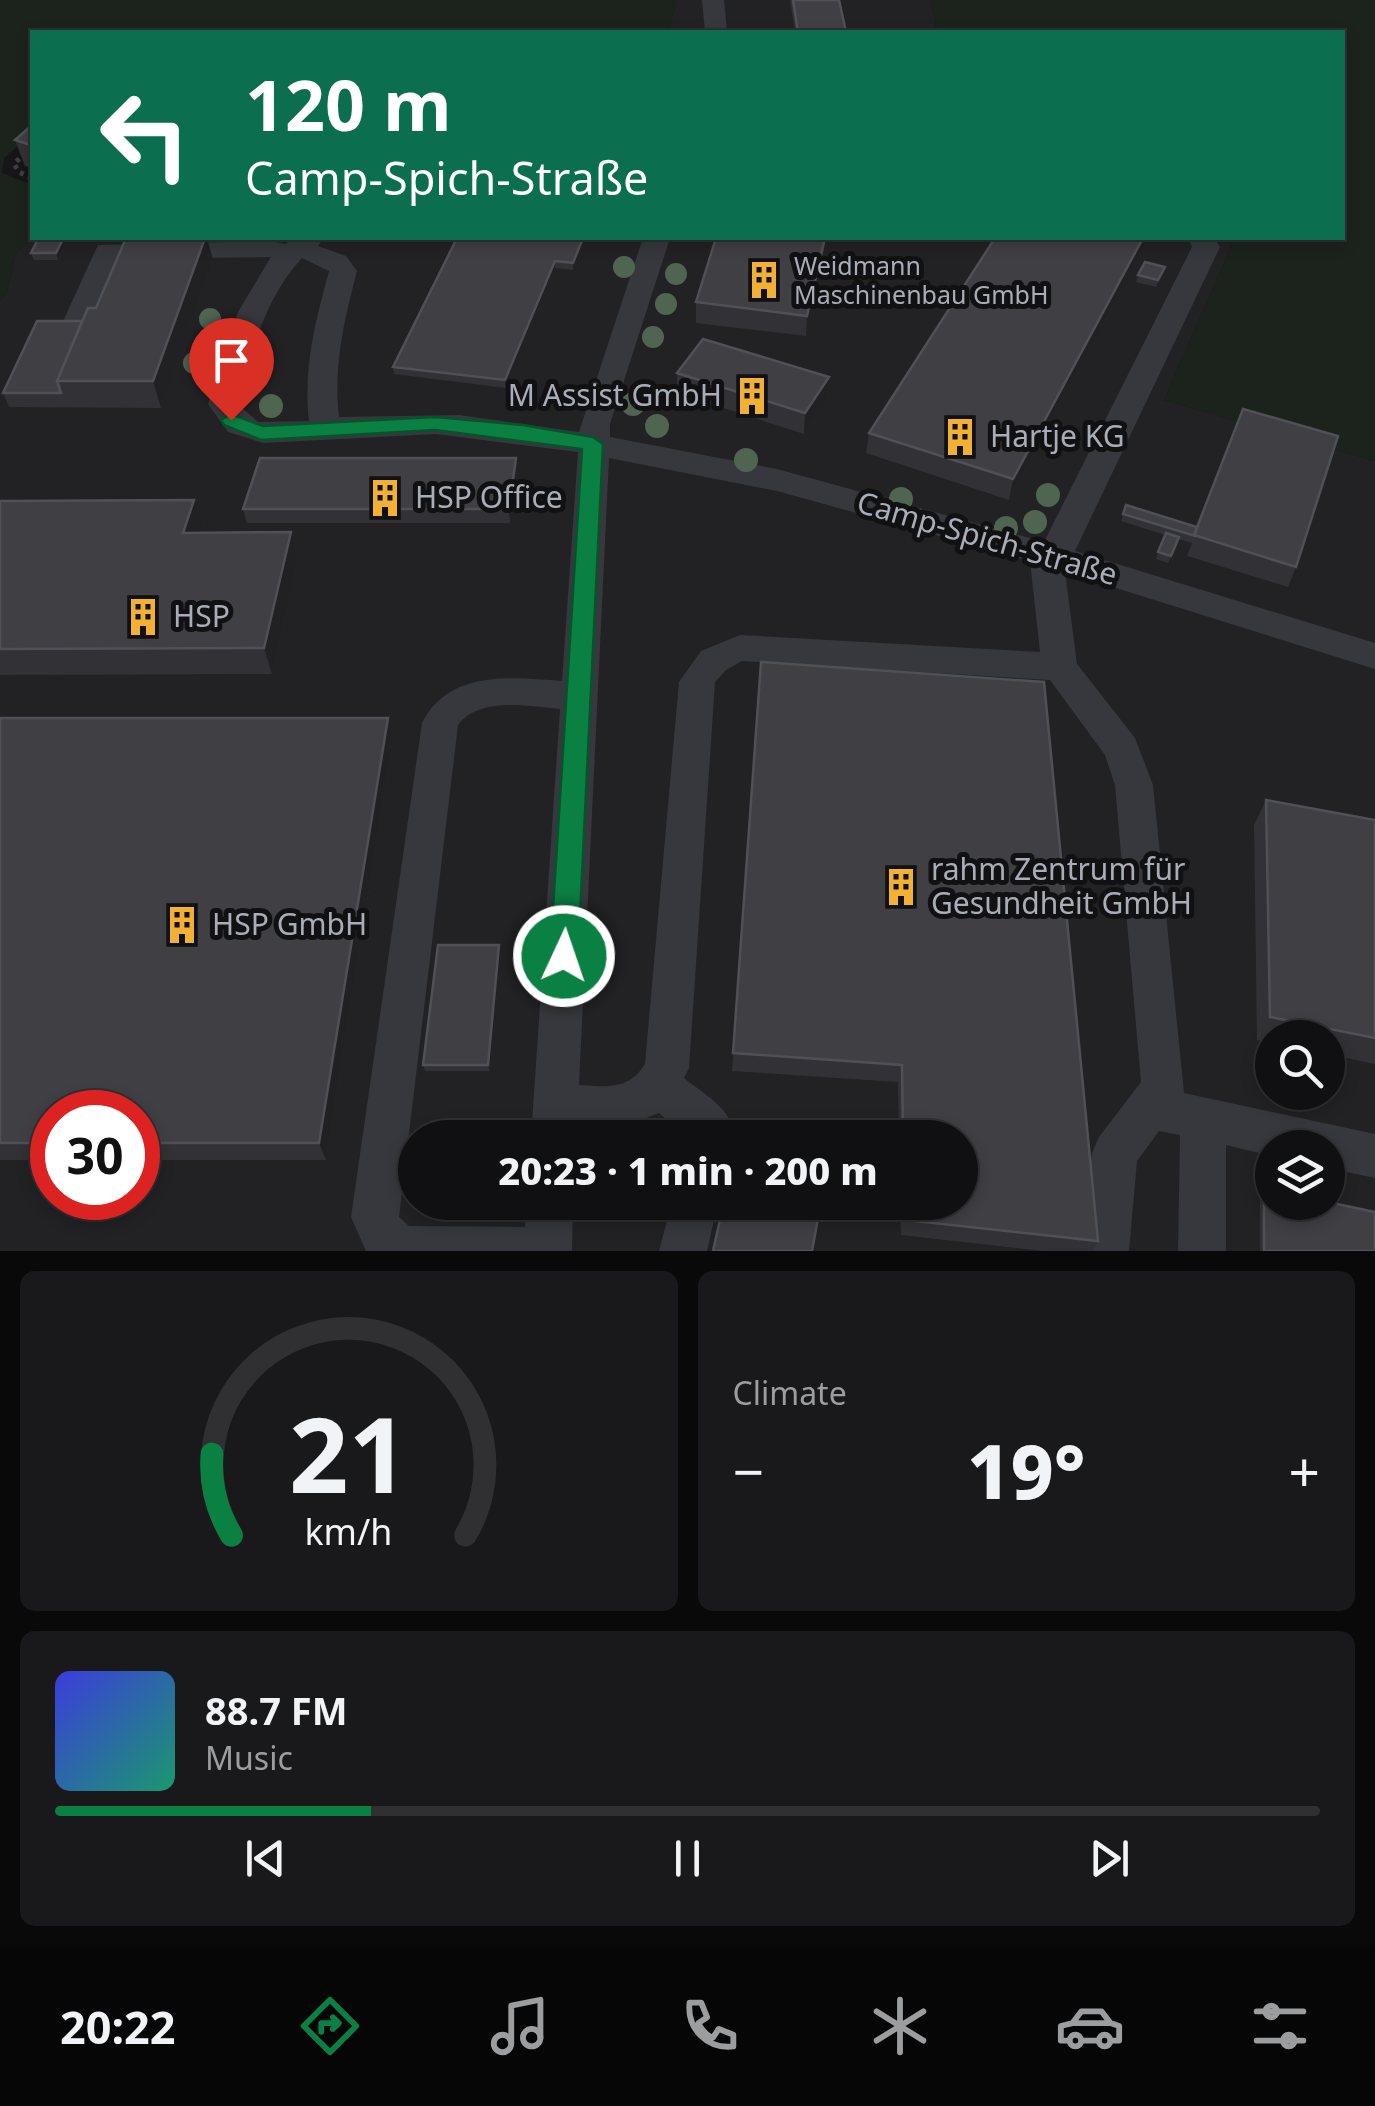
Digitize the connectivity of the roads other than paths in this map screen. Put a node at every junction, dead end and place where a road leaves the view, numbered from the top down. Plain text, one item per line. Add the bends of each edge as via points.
1 (713, 0) edge
2 (716, 30) edge
3 (656, 240) edge
4 (1203, 240) edge
5 (299, 246) edge
6 (78, 320) edge
7 (325, 428) junction
8 (593, 444) junction
9 (1051, 554) junction
10 (1375, 656) edge
11 (1060, 668) junction
12 (578, 696) junction
13 (659, 1085) junction
14 (1148, 1108) junction
15 (1203, 1119) junction
16 (555, 1120) edge
17 (560, 1120) edge
18 (700, 1120) edge
19 (1375, 1156) edge
20 (549, 1220) edge
21 (690, 1220) edge
22 (548, 1251) edge
23 (683, 1251) edge
24 (1105, 1251) edge
25 (1202, 1251) edge

1 - 2 street
3 - 8 street
4 - 9 street via 1206,247
5 - 6 street via 108,251
5 - 7 street via 343,271 320,385
5 - 7 street, Camp-Spich-Straße via 254,302 223,404 231,420 261,433
7 - 8 street, Camp-Spich-Straße via 435,424
8 - 9 street, Camp-Spich-Straße via 805,487
8 - 12 street
9 - 10 street, Camp-Spich-Straße
9 - 11 street
11 - 13 street via 740,648 702,668 667,1068
11 - 14 street via 1122,749 1134,785 1164,1088
12 - 16 street
12 - 22 street via 464,697 445,709 376,1217 380,1236 409,1250
13 - 17 street via 643,1102
13 - 18 street
14 - 15 street
14 - 24 street via 1115,1153
15 - 19 street
15 - 25 street
20 - 22 street
21 - 23 street

